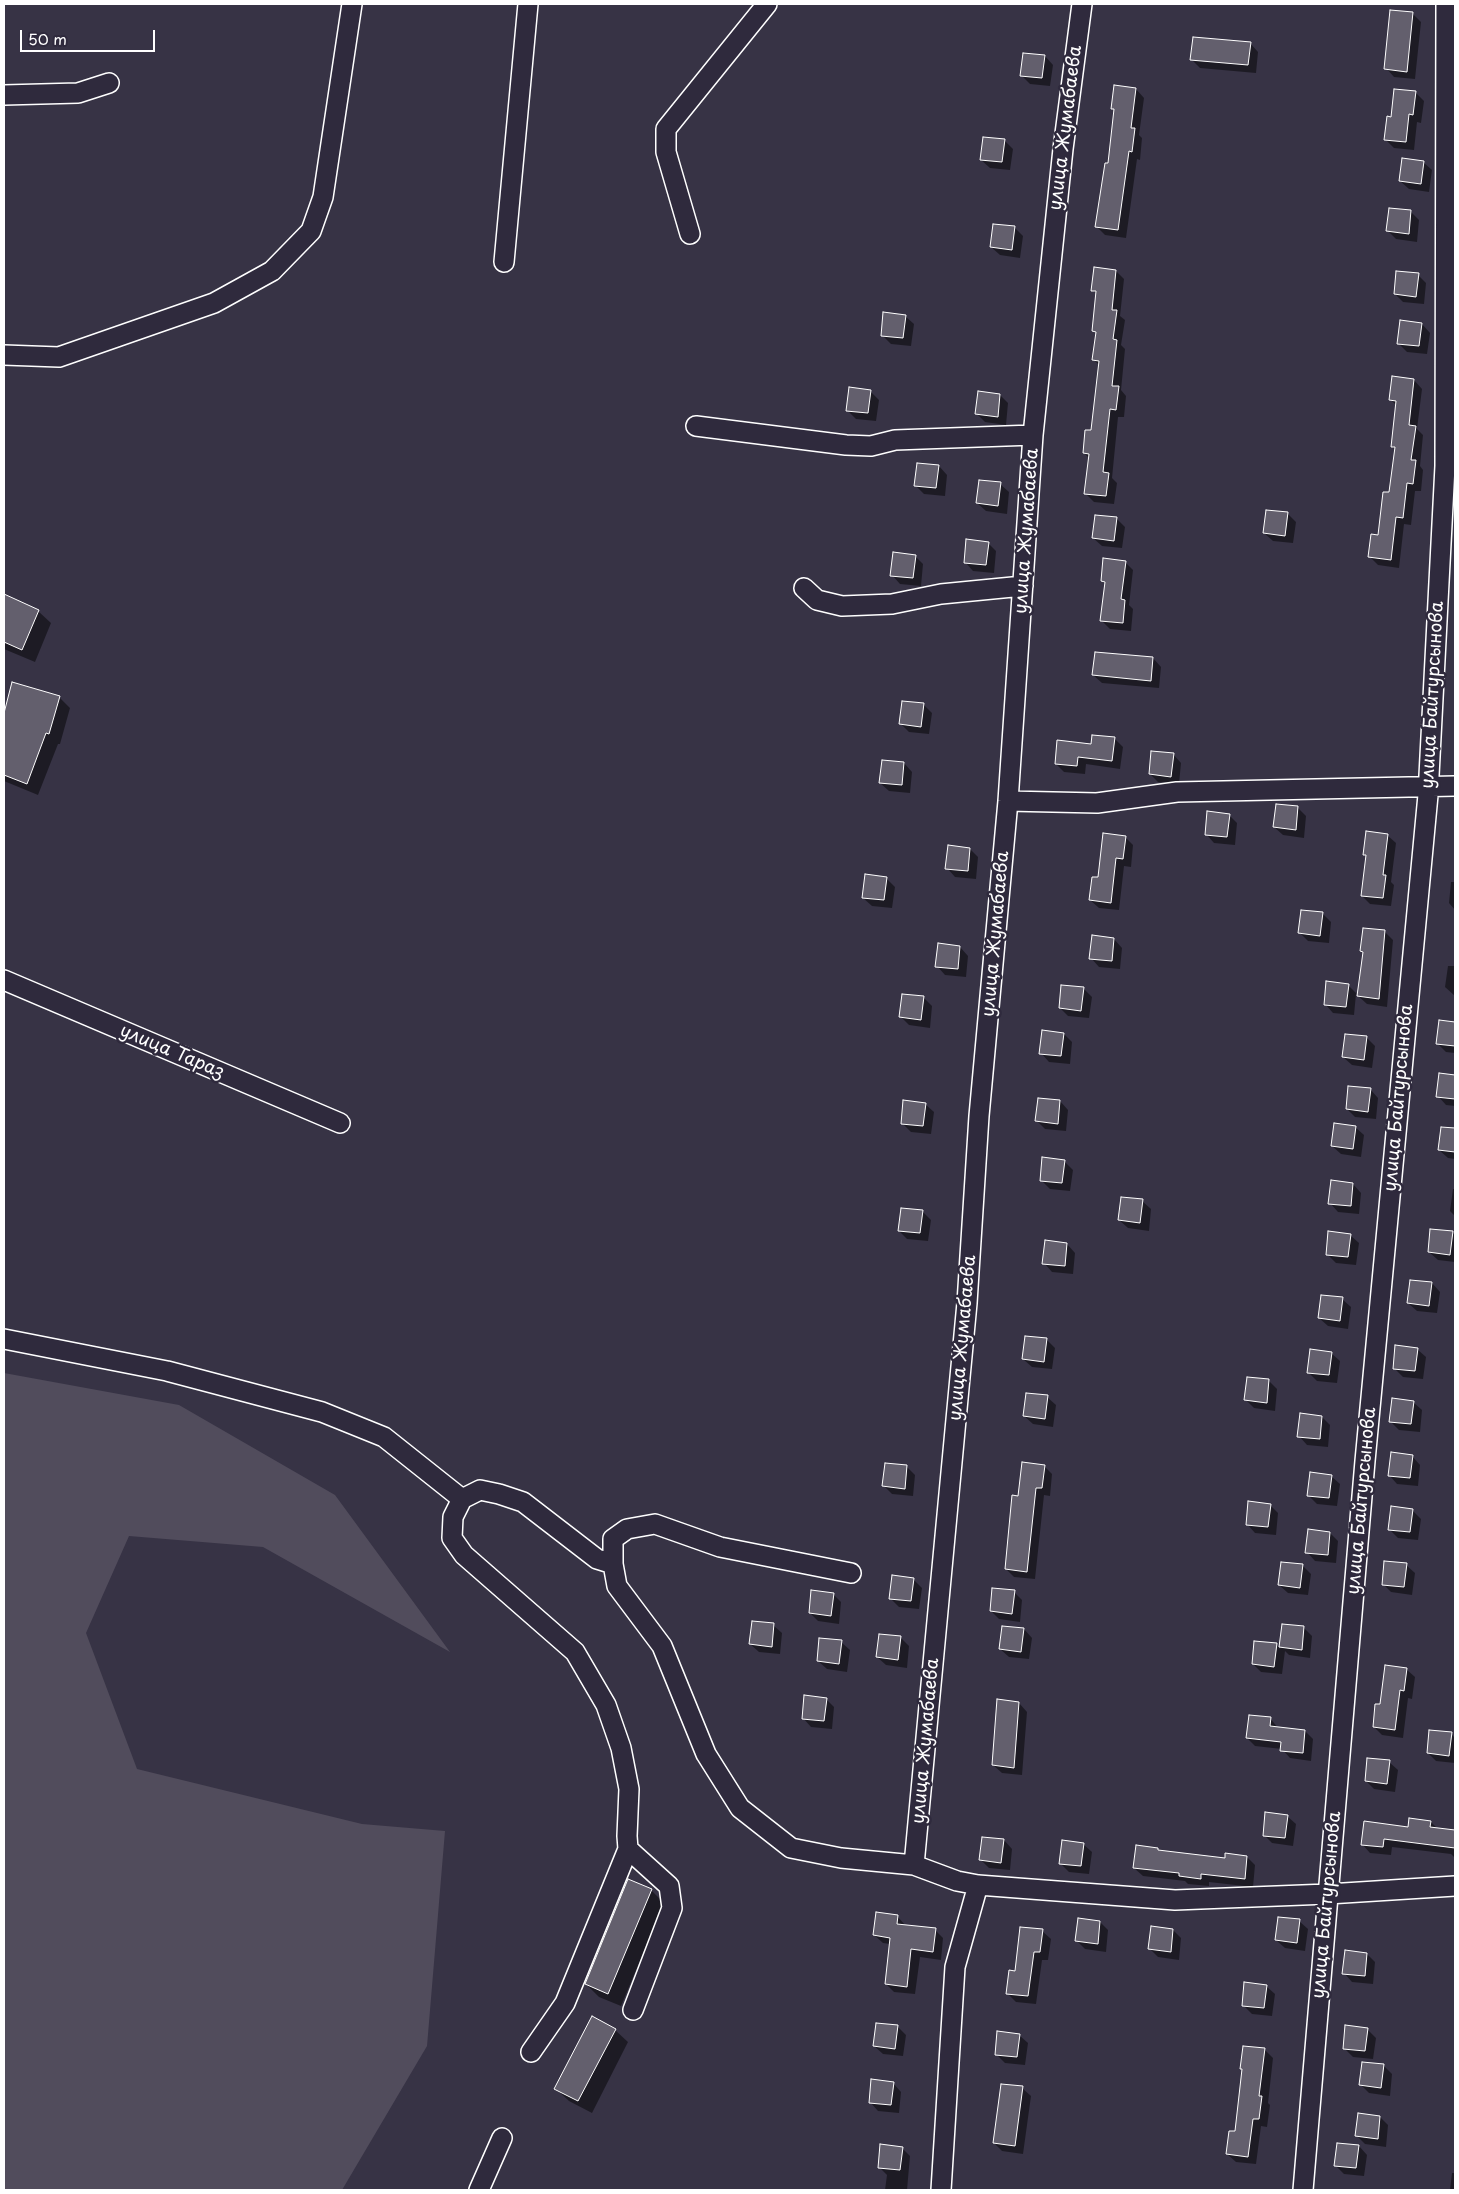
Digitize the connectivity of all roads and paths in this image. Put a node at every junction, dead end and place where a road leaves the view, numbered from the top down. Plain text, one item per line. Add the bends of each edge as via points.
1 (352, 4) edge
2 (528, 4) edge
3 (767, 4) edge
4 (1082, 4) edge
5 (1446, 4) edge
6 (109, 83) dead end
7 (4, 95) edge
8 (690, 234) dead end
9 (504, 262) dead end
10 (4, 355) edge
11 (696, 426) dead end
12 (1033, 435) junction
13 (1022, 586) junction
14 (804, 588) dead end
15 (1428, 786) junction
16 (1455, 786) edge
17 (1008, 801) junction
18 (4, 980) edge
19 (340, 1123) dead end
20 (4, 1339) edge
21 (462, 1499) junction
22 (613, 1564) junction
23 (851, 1573) dead end
24 (628, 1849) junction
25 (914, 1866) junction
26 (978, 1885) junction
27 (1455, 1886) edge
28 (1328, 1894) junction
29 (633, 2010) dead end
30 (531, 2052) dead end
31 (502, 2138) dead end
32 (479, 2190) edge
33 (941, 2190) edge
34 (1303, 2190) edge

1 - 10 street via 323,196 311,231 272,271 214,304 59,357
2 - 9 street
3 - 8 street via 666,129 666,152
4 - 12 street, улица Жумабаева
5 - 15 street, улица Байтурсынова via 1445,466
6 - 7 street via 78,93
11 - 12 street via 871,446 895,440
12 - 13 street, улица Жумабаева
13 - 14 street via 942,594 892,604 842,606 817,600
13 - 17 street, улица Жумабаева
15 - 16 street
15 - 17 street via 1177,792 1097,803
15 - 28 street, улица Байтурсынова
17 - 25 street, улица Жумабаева via 978,1116 968,1303
18 - 19 street, улица Тараз
20 - 21 street via 167,1371 322,1412 384,1437
21 - 22 street via 480,1490 523,1502 598,1559
21 - 24 street via 453,1516 452,1538 464,1555 575,1652 606,1705 621,1748 629,1789
22 - 23 street via 613,1539 627,1529 655,1524 720,1548
22 - 25 street via 617,1586 662,1646 706,1754 740,1808 791,1848 841,1858
24 - 29 street via 669,1886 672,1908
24 - 30 street via 566,2003
25 - 26 street
26 - 28 street via 1175,1900
26 - 33 street via 955,1967
27 - 28 street
28 - 34 street, улица Байтурсынова
31 - 32 street

